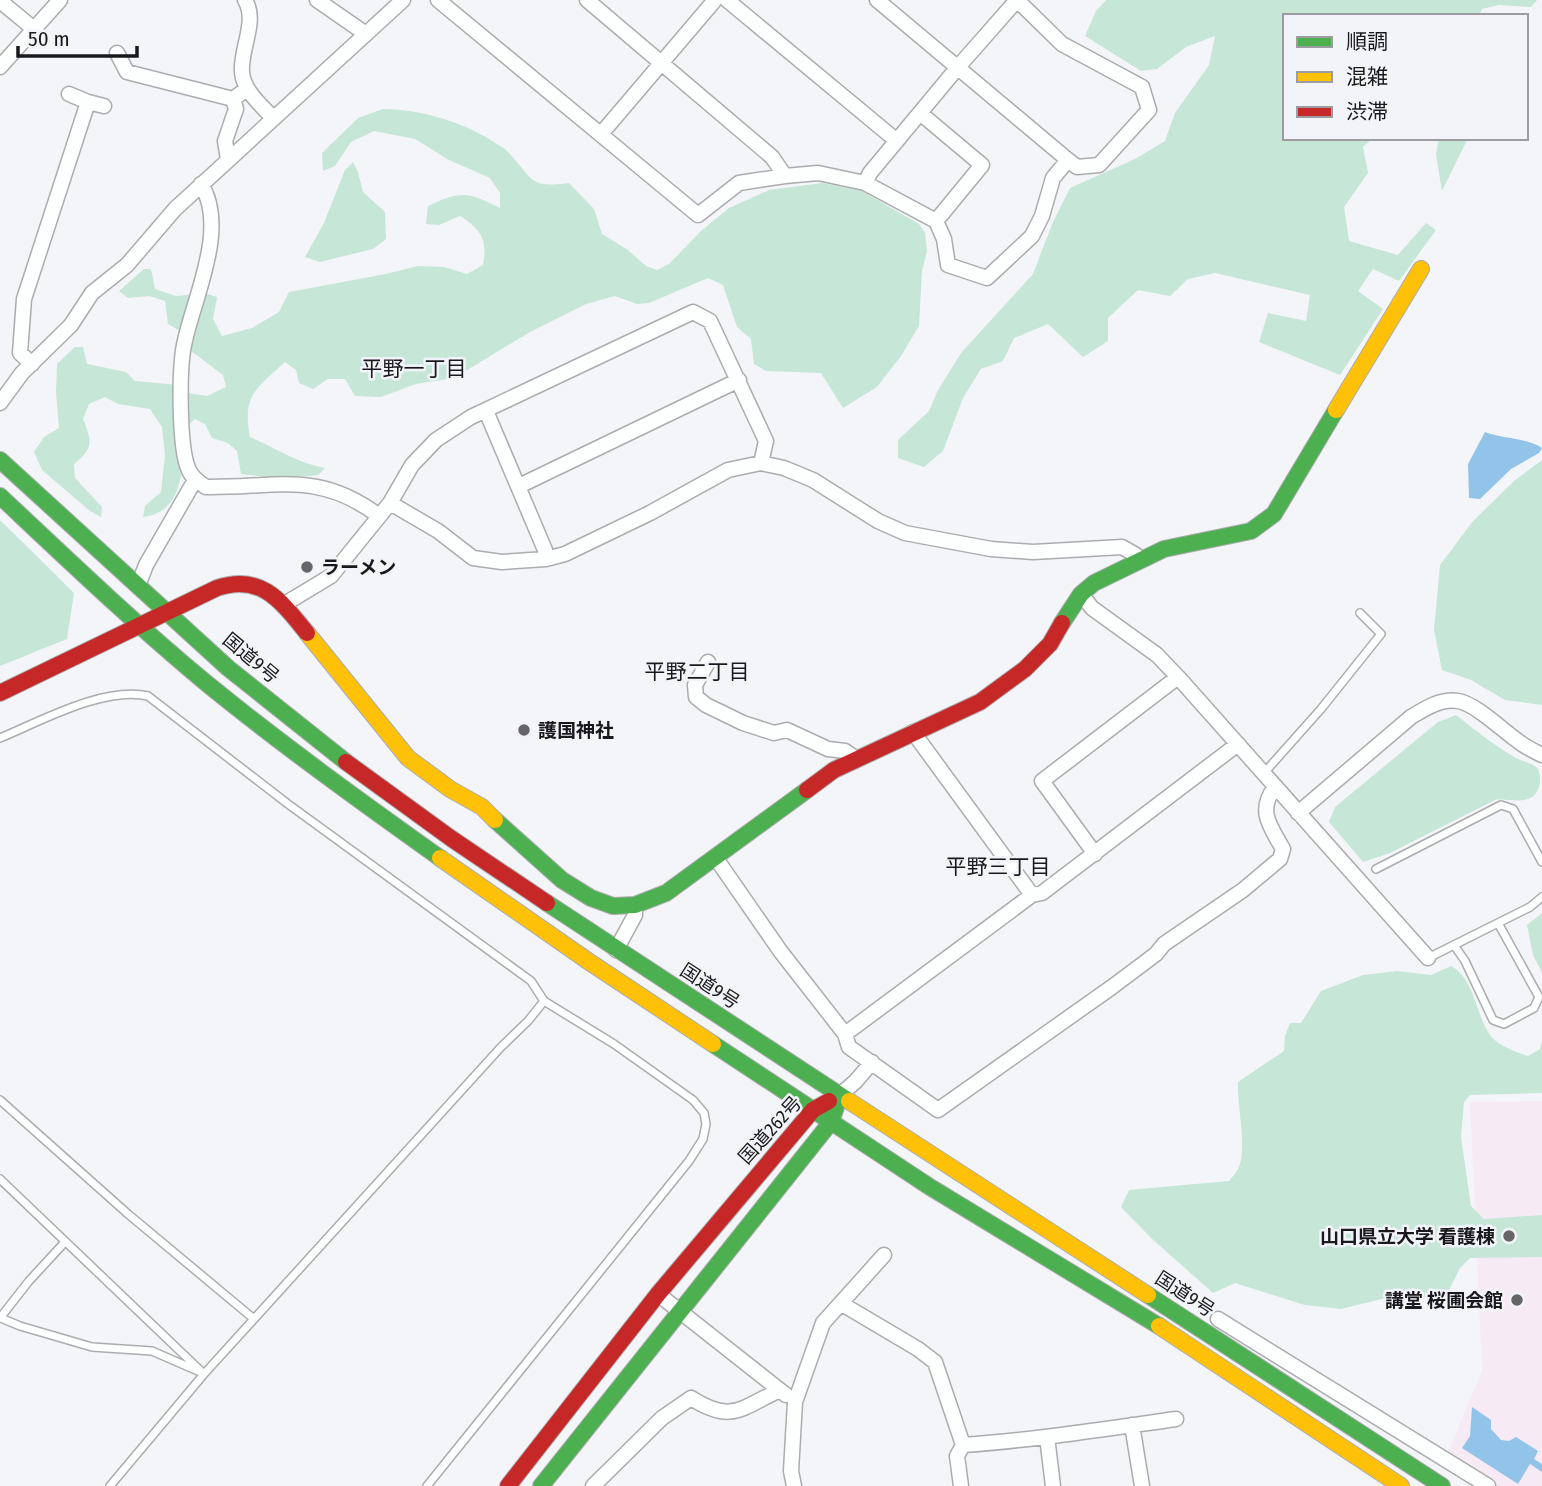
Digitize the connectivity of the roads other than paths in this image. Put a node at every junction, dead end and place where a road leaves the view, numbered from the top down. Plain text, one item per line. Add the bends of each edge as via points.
1 (60, 0) edge
2 (245, 0) edge
3 (317, 0) edge
4 (403, 0) edge
5 (438, 0) edge
6 (587, 0) edge
7 (715, 0) edge
8 (727, 0) edge
9 (877, 0) edge
10 (1017, 0) edge
11 (0, 1) edge
12 (34, 29) junction
13 (366, 34) junction
14 (117, 53) dead end
15 (662, 63) junction
16 (0, 67) edge
17 (958, 67) junction
18 (247, 89) junction
19 (69, 94) dead end
20 (233, 99) junction
21 (88, 103) junction
22 (104, 106) dead end
23 (920, 113) junction
24 (273, 118) junction
25 (601, 134) junction
26 (897, 141) junction
27 (228, 159) junction
28 (1068, 160) junction
29 (785, 176) junction
30 (865, 183) junction
31 (201, 184) junction
32 (936, 221) junction
33 (1421, 269) dead end
34 (32, 364) junction
35 (738, 380) junction
36 (0, 403) edge
37 (486, 411) junction
38 (0, 460) edge
39 (761, 463) junction
40 (195, 480) junction
41 (519, 486) junction
42 (0, 496) edge
43 (390, 503) junction
44 (379, 516) junction
45 (546, 559) junction
46 (1139, 560) junction
47 (138, 586) junction
48 (1081, 594) junction
49 (284, 605) junction
50 (168, 612) junction
51 (1360, 613) dead end
52 (140, 627) junction
53 (708, 662) dead end
54 (1178, 677) junction
55 (0, 693) edge
56 (914, 732) junction
57 (0, 737) edge
58 (1238, 744) junction
59 (1542, 755) edge
60 (855, 758) junction
61 (1264, 774) junction
62 (1275, 787) junction
63 (1298, 813) junction
64 (1095, 854) junction
65 (715, 857) junction
66 (1542, 862) edge
67 (1376, 869) dead end
68 (1032, 895) junction
69 (1542, 897) edge
70 (635, 905) junction
71 (1499, 923) junction
72 (1454, 945) junction
73 (616, 950) junction
74 (1428, 958) joint
75 (544, 1001) junction
76 (845, 1034) junction
77 (872, 1062) junction
78 (840, 1095) junction
79 (0, 1100) edge
80 (813, 1110) junction
81 (831, 1122) junction
82 (0, 1179) edge
83 (64, 1243) junction
84 (884, 1255) dead end
85 (658, 1294) junction
86 (842, 1304) junction
87 (680, 1312) junction
88 (1, 1318) edge
89 (254, 1319) junction
90 (1218, 1319) dead end
91 (204, 1374) junction
92 (780, 1390) junction
93 (795, 1402) junction
94 (1176, 1419) dead end
95 (1132, 1425) junction
96 (1047, 1437) junction
97 (963, 1445) junction
98 (110, 1486) edge
99 (427, 1486) edge
100 (508, 1486) edge
101 (541, 1486) edge
102 (593, 1486) edge
103 (794, 1486) edge
104 (961, 1486) edge
105 (1053, 1486) edge
106 (1142, 1486) edge
107 (1401, 1486) edge
108 (1442, 1486) edge
109 (1488, 1486) edge

1 - 12 street
2 - 18 street via 250,19 242,72
3 - 13 street
4 - 13 street
5 - 25 street
6 - 15 street
7 - 15 street
8 - 26 street
9 - 17 street
10 - 17 street
10 - 28 street via 1062,44 1142,87 1149,110 1098,165 1077,167
11 - 12 street
12 - 16 street
13 - 24 street
14 - 20 street via 127,72
15 - 25 street
15 - 29 street via 772,156
17 - 23 street
17 - 28 street
18 - 20 street
18 - 24 street
19 - 21 street
20 - 27 street via 236,109 225,141
21 - 22 street
21 - 34 street via 24,299 20,353
23 - 26 street
23 - 32 street via 982,165
24 - 27 street
25 - 29 street via 698,215 738,183
26 - 30 street
27 - 31 street
28 - 32 street via 1053,178 1032,236 987,278 948,265
29 - 30 street via 818,173
30 - 32 street
31 - 34 street via 127,265 92,293 71,325
31 - 40 street via 207,194 211,239 183,347 181,414 188,467
33 - 46 main road via 1274,514 1251,531 1164,549
34 - 36 street
35 - 37 street via 710,321 693,312
35 - 39 street via 766,441
35 - 41 street
37 - 41 street
37 - 43 street via 436,440 412,465
38 - 47 main road, 国道9号
39 - 45 street via 728,470 650,513
39 - 46 street via 813,480 905,533 1033,552 1122,547
40 - 44 street via 206,487 319,486 339,492
40 - 47 street
41 - 45 street
42 - 52 main road
43 - 44 street
43 - 45 street via 473,558 502,562
44 - 49 street via 331,576
46 - 48 main road
47 - 50 main road, 国道9号
48 - 54 street
48 - 56 main road via 1050,644 1031,664 980,702
49 - 50 main road via 271,593 235,582
49 - 70 main road via 421,770 482,807 562,880 613,906
50 - 52 main road
50 - 73 main road, 国道9号 via 322,744
51 - 61 lane via 1381,634
52 - 55 main road
52 - 80 main road via 301,758 588,961
53 - 60 street via 695,685 696,697 706,705 743,723 774,733 787,730
54 - 58 street
54 - 64 street via 1042,781
56 - 60 main road
56 - 68 street
57 - 75 lane via 114,694 148,696 531,981
58 - 61 street
58 - 64 street
59 - 63 street via 1469,706 1442,702 1411,717
60 - 65 main road
61 - 62 street
62 - 63 street
62 - 77 street via 1268,798 1266,819 1283,849 1280,859 1112,987 938,1110
63 - 74 street
64 - 68 street via 1042,893
65 - 70 main road via 666,893
65 - 76 street
66 - 67 lane via 1513,809 1501,805
68 - 76 street
69 - 71 lane
70 - 73 street via 635,915
71 - 72 lane
71 - 72 lane via 1539,997 1534,1008 1504,1024 1493,1020
72 - 74 lane
73 - 78 main road, 国道9号
75 - 89 lane
75 - 99 lane via 693,1100 704,1113 703,1139
76 - 77 street via 849,1047
77 - 78 street
78 - 80 main road, 国道262号
78 - 81 main road, 国道262号
78 - 108 main road, 国道9号
79 - 89 lane
80 - 81 main road, 国道9号
80 - 85 main road, 国道262号
81 - 87 main road, 国道262号
81 - 107 main road, 国道9号 via 1185,1342
82 - 83 lane
83 - 88 lane
83 - 91 lane
84 - 86 street
85 - 87 street
85 - 100 main road, 国道262号
86 - 93 street via 823,1323
86 - 97 street via 935,1362
87 - 92 street
87 - 101 main road, 国道262号
88 - 91 lane via 92,1347 152,1351
89 - 91 lane
90 - 109 street
91 - 98 lane
92 - 93 street
92 - 102 street via 743,1409 722,1413 691,1398 662,1418
93 - 103 street
94 - 95 street
95 - 96 street
95 - 106 street
96 - 97 street
96 - 105 street
97 - 104 street via 957,1456

